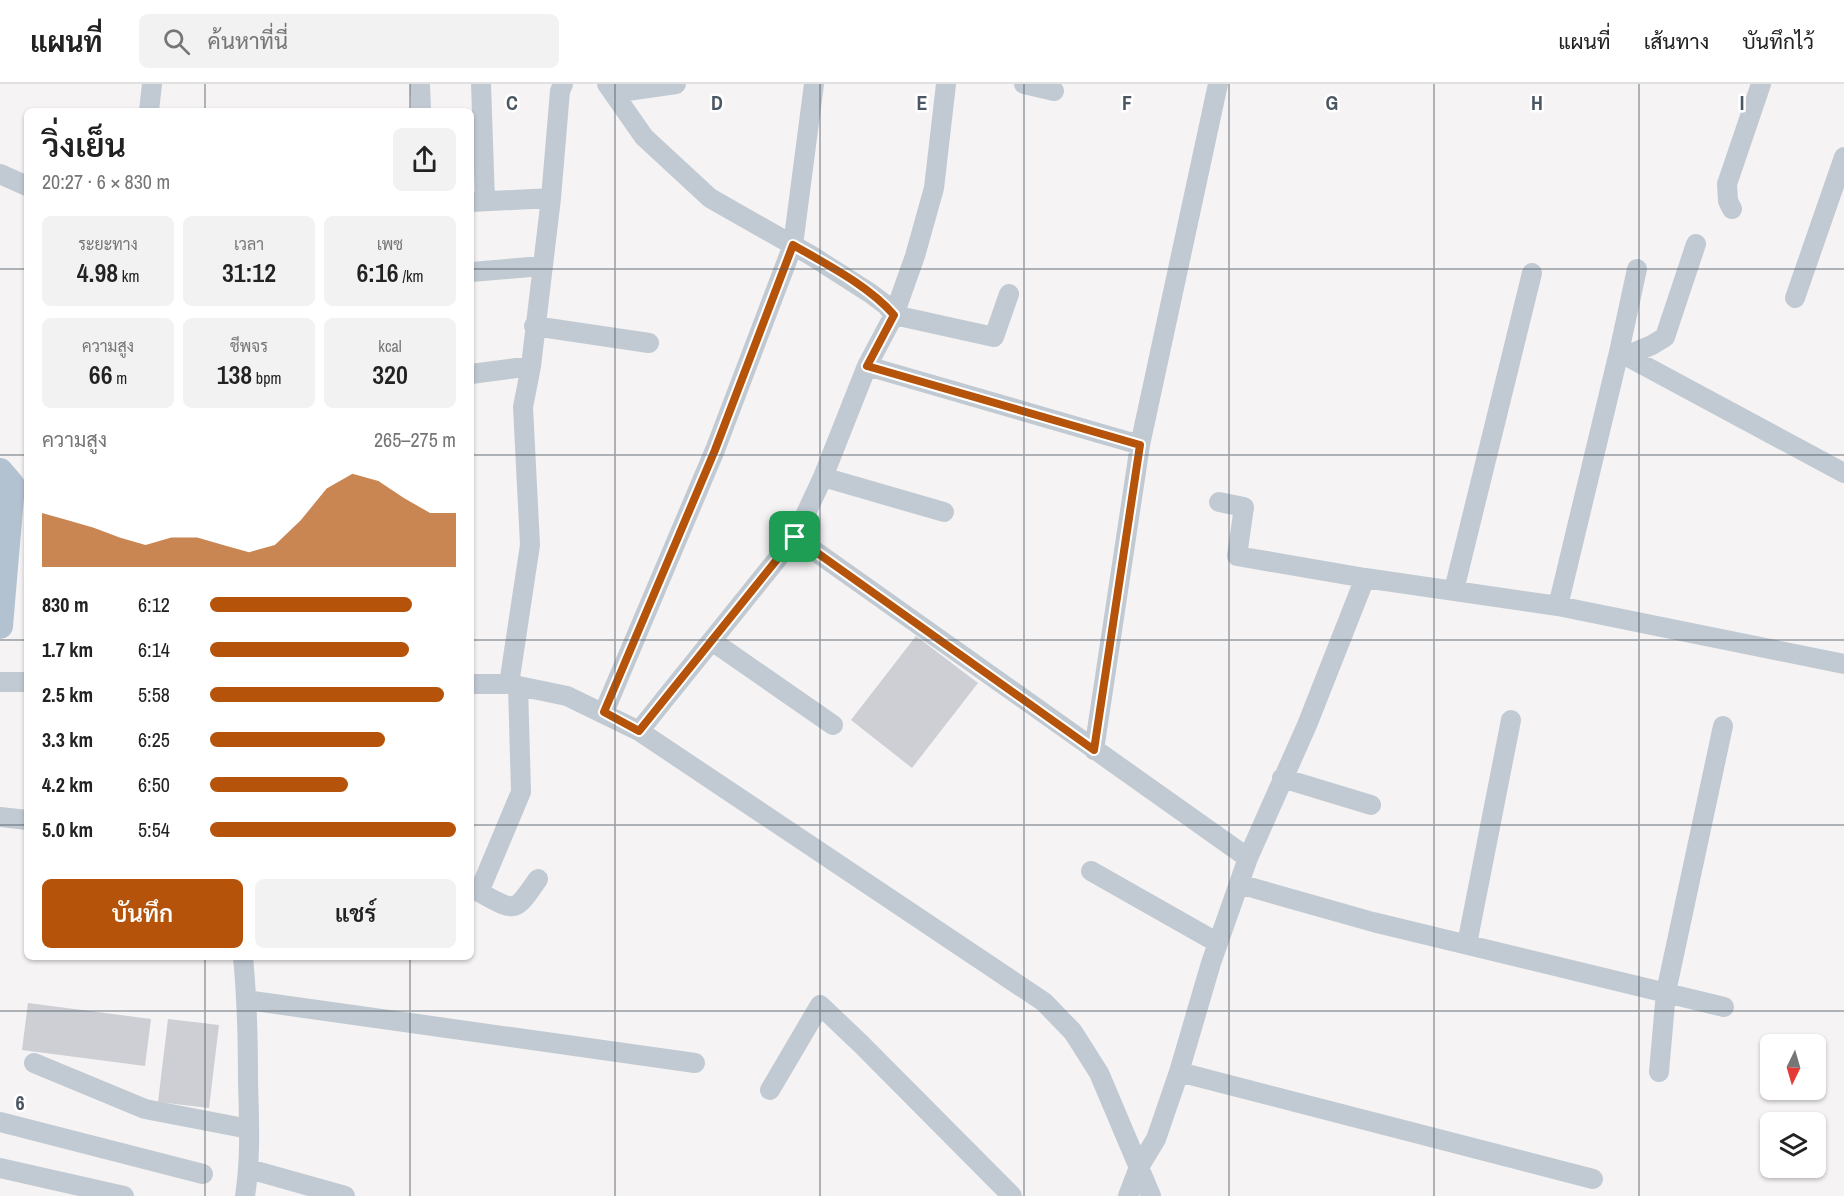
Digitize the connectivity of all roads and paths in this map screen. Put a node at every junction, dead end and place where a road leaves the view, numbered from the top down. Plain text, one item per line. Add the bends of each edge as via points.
1 (152, 84) edge
2 (160, 84) edge
3 (420, 84) edge
4 (481, 84) edge
5 (563, 84) edge
6 (676, 84) edge
7 (814, 84) edge
8 (946, 84) edge
9 (1024, 84) edge
10 (1218, 84) edge
11 (1761, 84) edge
12 (610, 89) edge
13 (1054, 91) dead end
14 (149, 108) edge
15 (421, 108) edge
16 (1844, 157) edge
17 (0, 174) edge
18 (24, 185) edge
19 (551, 198) junction
20 (478, 201) edge
21 (1732, 209) dead end
22 (1696, 244) dead end
23 (793, 245) junction
24 (542, 266) junction
25 (1637, 268) dead end
26 (474, 272) edge
27 (1532, 273) dead end
28 (1009, 294) dead end
29 (1795, 298) dead end
30 (894, 315) junction
31 (534, 326) junction
32 (649, 343) dead end
33 (1623, 354) junction
34 (531, 366) junction
35 (867, 366) junction
36 (474, 374) edge
37 (1140, 445) junction
38 (1844, 473) edge
39 (823, 477) junction
40 (13, 479) edge
41 (1219, 502) dead end
42 (944, 512) dead end
43 (795, 537) junction
44 (3, 560) edge
45 (1365, 579) junction
46 (1454, 590) junction
47 (1558, 606) junction
48 (0, 626) edge
49 (712, 641) junction
50 (1844, 664) edge
51 (0, 682) edge
52 (24, 682) edge
53 (474, 684) edge
54 (514, 685) junction
55 (604, 712) junction
56 (1511, 720) dead end
57 (833, 725) dead end
58 (1723, 726) dead end
59 (639, 731) junction
60 (1094, 750) junction
61 (1282, 778) junction
62 (1371, 805) dead end
63 (0, 817) edge
64 (24, 820) edge
65 (1248, 858) junction
66 (1091, 871) dead end
67 (538, 879) dead end
68 (1239, 884) junction
69 (1218, 943) junction
70 (1467, 944) junction
71 (243, 960) edge
72 (1666, 992) junction
73 (247, 1000) junction
74 (1724, 1007) dead end
75 (34, 1063) dead end
76 (695, 1063) dead end
77 (1179, 1072) junction
78 (1659, 1072) dead end
79 (770, 1090) dead end
80 (0, 1122) edge
81 (249, 1129) junction
82 (1139, 1167) junction
83 (0, 1168) edge
84 (249, 1169) junction
85 (203, 1173) dead end
86 (1593, 1179) dead end
87 (124, 1196) edge
88 (244, 1196) edge
89 (345, 1196) edge
90 (1012, 1196) edge
91 (1128, 1196) edge
92 (1152, 1196) edge

1 - 2 street
1 - 14 street
3 - 15 street
4 - 20 street
5 - 19 street
6 - 12 street
7 - 23 street
8 - 30 street via 934,188
9 - 13 street
10 - 37 street
11 - 21 street via 1727,184
12 - 23 street via 644,137 710,198
16 - 29 street
17 - 18 street
19 - 20 street
19 - 24 street
22 - 33 street via 1665,337
23 - 30 street via 870,293
23 - 55 street via 715,450
24 - 26 street
24 - 31 street
25 - 33 street
27 - 46 street
28 - 30 street via 994,337
30 - 35 street
31 - 32 street
31 - 34 street
33 - 38 street
33 - 47 street
34 - 36 street
34 - 54 street via 523,407 530,545
35 - 37 street
35 - 39 street
37 - 60 street
39 - 42 street
39 - 43 street
40 - 44 main road
41 - 45 street via 1244,507 1237,556
43 - 49 street
43 - 60 street
44 - 48 main road
45 - 46 street
45 - 61 street
46 - 47 street
47 - 50 street
49 - 57 street
49 - 59 street
51 - 52 street
53 - 54 street
54 - 55 street via 567,696
54 - 67 street via 521,792 479,892 506,907 515,907
55 - 59 street
56 - 70 street
58 - 72 street
59 - 82 street via 1044,1002 1074,1032 1099,1073
60 - 65 street
61 - 62 street
61 - 65 street
63 - 64 street
65 - 68 street
66 - 69 street
68 - 69 street
68 - 70 street
69 - 77 street
70 - 72 street
71 - 73 street
72 - 74 street
72 - 78 street
73 - 76 street
73 - 81 street
75 - 81 street via 145,1109
77 - 82 street via 1156,1139
77 - 86 street
79 - 90 street via 820,1005
80 - 85 street
81 - 84 street
82 - 91 street
82 - 92 street
83 - 87 street
84 - 88 street
84 - 89 street

